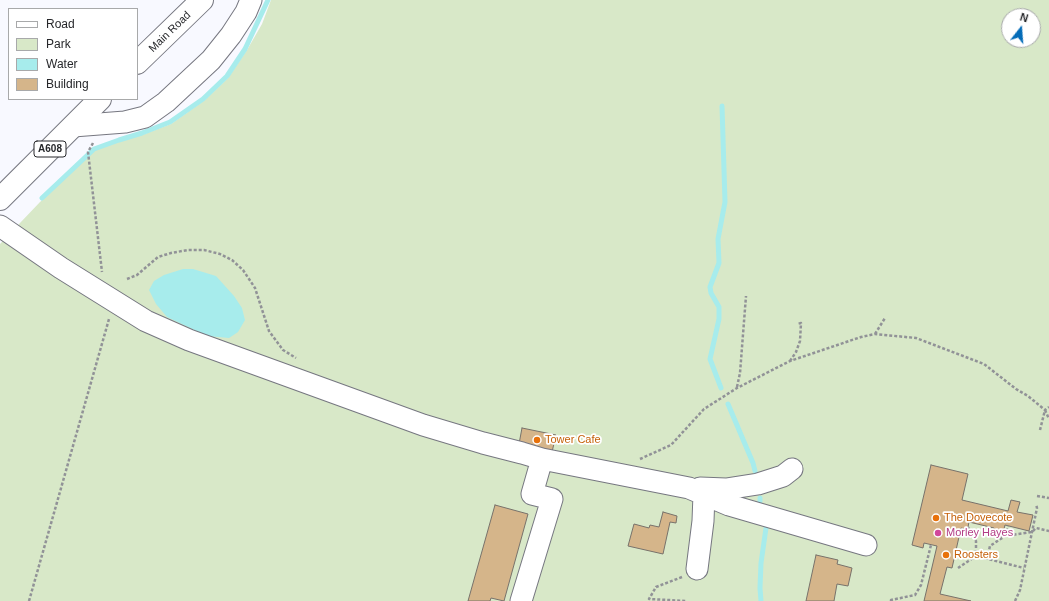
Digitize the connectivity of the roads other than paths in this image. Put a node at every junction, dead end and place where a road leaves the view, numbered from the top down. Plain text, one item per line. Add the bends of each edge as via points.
1 (202, 0) edge
2 (251, 0) edge
3 (138, 62) edge
4 (99, 100) edge
5 (73, 126) junction
6 (0, 199) edge
7 (0, 226) edge
8 (542, 459) junction
9 (792, 469) dead end
10 (697, 491) junction
11 (866, 545) dead end
12 (697, 569) road end
13 (521, 601) edge

1 - 3 main road, Main Road
2 - 5 lane via 235,30 211,60 166,102 145,117 125,122
4 - 5 main road, A608
5 - 6 main road, A608
7 - 8 lane via 146,321 189,340 423,425
8 - 10 lane
8 - 13 lane via 532,494 552,499
9 - 10 lane via 783,476 758,484
10 - 11 lane via 729,506
10 - 12 lane via 703,521

